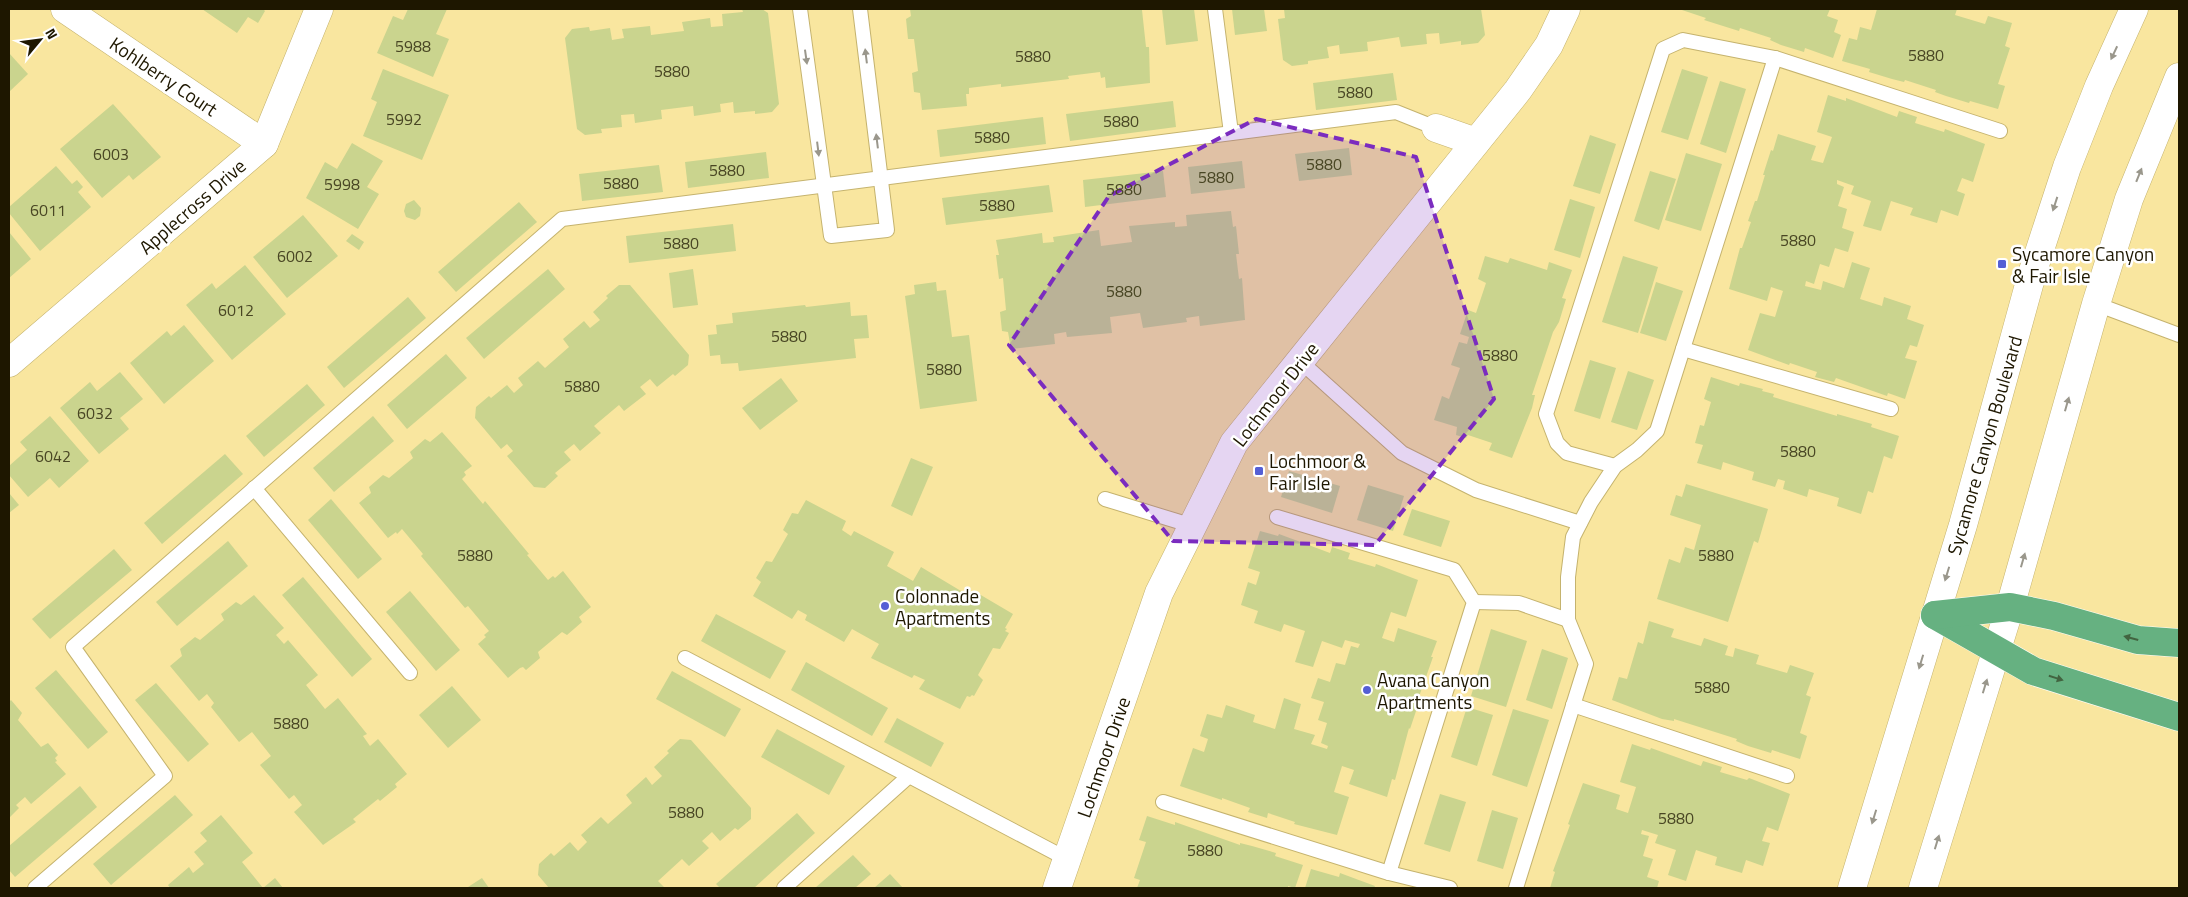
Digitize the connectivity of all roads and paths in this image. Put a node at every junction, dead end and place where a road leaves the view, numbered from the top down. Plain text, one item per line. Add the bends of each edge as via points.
1 (65, 9) edge
2 (319, 9) edge
3 (800, 9) edge
4 (860, 9) edge
5 (1215, 9) edge
6 (1566, 9) edge
7 (2134, 9) edge
8 (1775, 58) junction
9 (2179, 77) edge
10 (1436, 128) joint
11 (2000, 131) dead end
12 (1231, 133) junction
13 (1476, 142) junction
14 (264, 144) junction
15 (882, 178) junction
16 (823, 186) junction
17 (2096, 304) junction
18 (2179, 335) edge
19 (1683, 349) junction
20 (1300, 361) junction
21 (9, 363) edge
22 (1891, 409) dead end
23 (1615, 466) junction
24 (254, 488) junction
25 (1105, 500) dead end
26 (1277, 517) dead end
27 (1580, 523) junction
28 (1193, 526) junction
29 (1474, 602) junction
30 (2010, 607) junction
31 (1935, 615) junction
32 (1568, 620) junction
33 (2179, 644) edge
34 (1996, 650) junction
35 (685, 658) dead end
36 (410, 673) dead end
37 (1573, 705) junction
38 (2179, 717) edge
39 (909, 776) junction
40 (1787, 776) dead end
41 (1163, 802) dead end
42 (1067, 859) junction
43 (1389, 873) junction
44 (35, 888) edge
45 (784, 888) edge
46 (1057, 888) edge
47 (1450, 888) edge
48 (1516, 888) edge
49 (1852, 888) edge
50 (1923, 888) edge

1 - 14 street, Kohlberry Court
2 - 14 street, Applecross Drive
3 -> 16 lane
15 -> 4 lane
5 - 12 lane
6 - 13 street, Lochmoor Drive via 1549,45
7 -> 31 street, Sycamore Canyon Boulevard via 2067,167 2032,274
8 - 11 lane
8 - 19 lane
8 - 23 lane via 1683,40 1663,49 1546,414 1557,443 1567,453
17 -> 9 street via 2129,199
10 - 12 lane via 1396,112
10 - 13 street
12 - 15 lane
13 - 20 street, Lochmoor Drive
14 - 21 street, Applecross Drive
15 - 16 lane
15 - 16 lane via 887,230 830,236
16 - 24 lane via 562,219
17 - 18 lane
30 -> 17 street
19 - 22 lane
19 - 23 lane via 1657,431
20 - 27 lane via 1402,453 1476,490
20 - 28 street, Lochmoor Drive via 1234,443
23 - 27 lane
24 - 36 lane
24 - 44 lane via 73,646 165,776
25 - 28 lane
26 - 29 lane via 1454,570
27 - 32 lane via 1573,537 1568,577
28 - 42 street, Lochmoor Drive via 1159,593
29 - 32 lane via 1519,602
29 - 43 lane
30 - 31 highway
33 -> 30 highway via 2138,640
30 - 34 street
31 - 34 highway
31 -> 49 street, Sycamore Canyon Boulevard
32 - 37 lane via 1586,664
34 -> 38 highway via 2033,671
50 -> 34 street
35 - 39 lane
37 - 40 lane
37 - 48 lane
39 - 42 lane
39 - 45 lane
41 - 43 lane
42 - 46 street, Lochmoor Drive
43 - 47 lane

